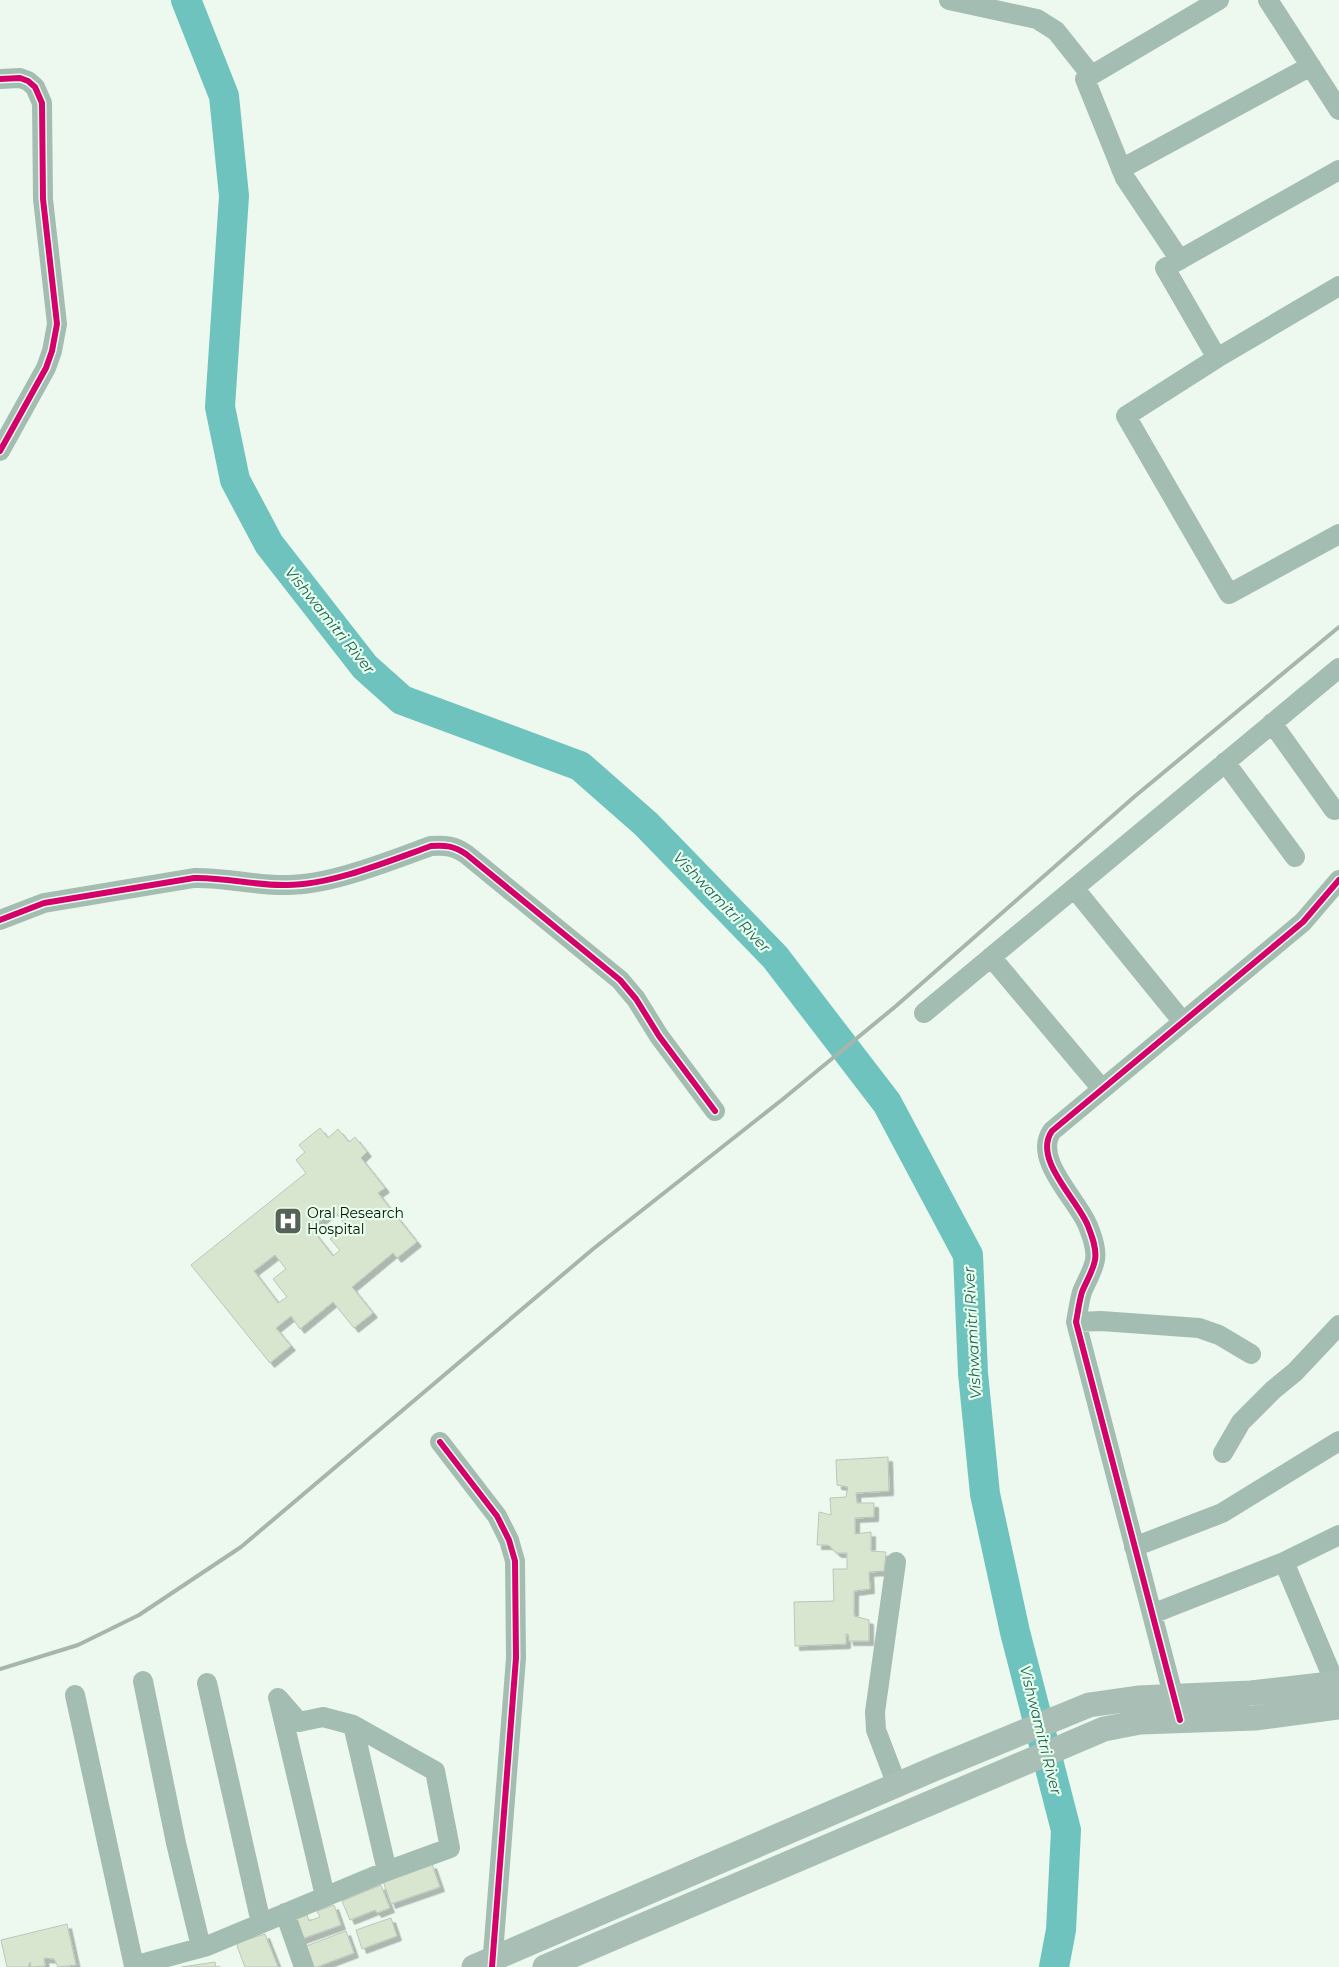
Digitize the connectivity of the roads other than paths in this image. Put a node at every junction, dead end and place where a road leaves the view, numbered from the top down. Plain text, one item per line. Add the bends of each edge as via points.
1 (949, 0) edge
2 (1219, 0) edge
3 (1268, 0) edge
4 (1311, 66) junction
5 (1091, 75) junction
6 (0, 79) edge
7 (1339, 110) edge
8 (1121, 169) junction
9 (1339, 170) edge
10 (1180, 260) junction
11 (1339, 286) edge
12 (1217, 358) junction
13 (0, 451) edge
14 (1339, 534) edge
15 (1339, 668) edge
16 (1272, 723) junction
17 (1225, 762) junction
18 (1334, 810) dead end
19 (1295, 857) dead end
20 (1339, 880) edge
21 (1074, 888) junction
22 (0, 920) edge
23 (991, 957) junction
24 (924, 1013) dead end
25 (1183, 1022) junction
26 (1102, 1089) junction
27 (714, 1111) dead end
28 (1076, 1322) junction
29 (1339, 1325) edge
30 (1251, 1354) dead end
31 (1339, 1441) edge
32 (440, 1442) dead end
33 (1223, 1454) dead end
34 (1339, 1535) edge
35 (1134, 1547) junction
36 (896, 1562) dead end
37 (1284, 1562) junction
38 (1152, 1614) junction
39 (143, 1681) dead end
40 (207, 1683) dead end
41 (1337, 1683) edge
42 (75, 1696) dead end
43 (1173, 1696) junction
44 (1339, 1707) edge
45 (1180, 1720) junction
46 (353, 1725) junction
47 (896, 1785) junction
48 (387, 1871) junction
49 (325, 1896) junction
50 (285, 1913) junction
51 (261, 1923) junction
52 (202, 1947) junction
53 (486, 1964) edge
54 (304, 1967) edge
55 (545, 1967) edge

1 - 5 street via 1037,18 1056,32
2 - 5 street
3 - 4 street
4 - 7 street
4 - 8 street
5 - 8 street via 1085,79
6 - 13 street via 28,81 35,86 42,104 44,214 57,324 46,368
8 - 10 street
9 - 10 street
10 - 12 street via 1165,268
11 - 12 street
12 - 14 street via 1126,416 1229,594
15 - 16 street
16 - 17 street
16 - 18 street
17 - 19 street
17 - 21 street
20 - 25 street via 1303,922
21 - 23 street
21 - 25 street
22 - 27 street via 44,904 194,878 284,886 312,883 432,846 445,845 466,854 620,980
23 - 24 street
23 - 26 street
25 - 26 street
26 - 28 street via 1046,1139 1046,1152 1052,1167 1082,1213 1093,1242 1095,1259
28 - 30 street via 1199,1328
28 - 35 street
29 - 33 street via 1241,1422
31 - 35 street via 1222,1513
32 - 53 street via 497,1516 509,1540 514,1560 516,1658
34 - 37 street
35 - 38 street
36 - 47 street via 875,1712 876,1730
37 - 38 street
37 - 41 street
38 - 43 street
39 - 52 street via 176,1843
40 - 51 street
41 - 43 main road via 1251,1693
42 - 52 street via 134,1966
43 - 45 street
43 - 47 main road via 1089,1705
44 - 45 main road via 1255,1718
45 - 55 main road via 1140,1722 1104,1729
46 - 48 street
46 - 48 street via 435,1771 450,1848
46 - 49 street via 323,1717 299,1722 278,1698
47 - 53 main road
48 - 49 street
49 - 50 street
50 - 51 street
50 - 54 street
51 - 52 street

